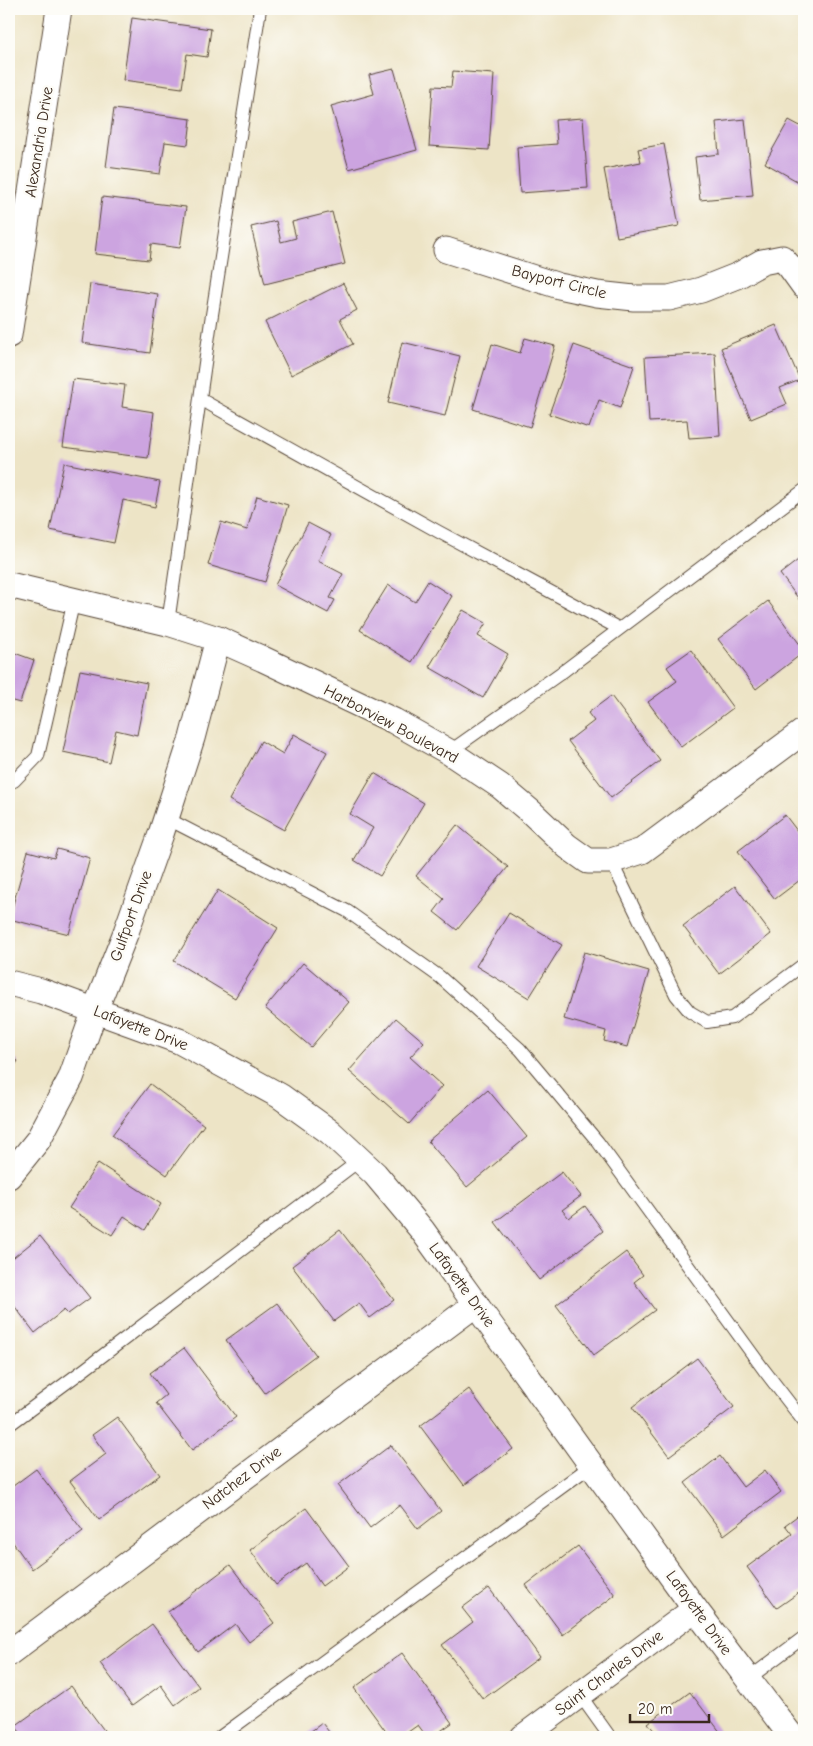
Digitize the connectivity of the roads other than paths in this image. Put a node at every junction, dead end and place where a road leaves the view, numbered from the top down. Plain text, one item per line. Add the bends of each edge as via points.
1 (59, 9) edge
2 (260, 9) edge
3 (446, 250) dead end
4 (804, 286) edge
5 (9, 336) edge
6 (200, 399) junction
7 (804, 490) edge
8 (9, 585) edge
9 (74, 600) junction
10 (168, 623) junction
11 (618, 628) junction
12 (218, 639) junction
13 (804, 731) edge
14 (449, 752) junction
15 (9, 782) edge
16 (166, 818) junction
17 (611, 861) junction
18 (804, 964) edge
19 (9, 983) edge
20 (94, 1010) junction
21 (360, 1160) junction
22 (9, 1176) edge
23 (476, 1304) junction
24 (804, 1422) edge
25 (9, 1425) edge
26 (592, 1465) junction
27 (695, 1609) junction
28 (804, 1637) edge
29 (9, 1653) edge
30 (748, 1679) junction
31 (580, 1695) junction
32 (220, 1737) edge
33 (523, 1737) edge
34 (610, 1737) edge
35 (792, 1737) edge

1 - 5 street, Alexandria Drive
2 - 6 lane
3 - 4 street, Bayport Circle via 559,286 634,298 669,298 701,290 762,262 782,258
6 - 10 lane
6 - 11 lane
7 - 11 lane
8 - 9 street, Harborview Boulevard
9 - 10 street, Harborview Boulevard
9 - 15 lane via 38,756 14,781
10 - 12 street, Harborview Boulevard
11 - 14 lane via 565,670
12 - 14 street, Harborview Boulevard via 394,721
12 - 16 street, Gulfport Drive via 192,738
13 - 17 street, Harborview Boulevard via 642,852
14 - 17 street, Harborview Boulevard via 500,786 588,861
16 - 20 street, Gulfport Drive via 126,932
16 - 24 lane via 347,910 440,977 520,1049 598,1142
17 - 18 lane via 676,995 690,1012 707,1022 732,1018
19 - 20 street, Lafayette Drive
20 - 21 street, Lafayette Drive via 179,1042 280,1096 330,1132
20 - 22 street, Gulfport Drive via 71,1078 38,1140
21 - 23 street, Lafayette Drive via 376,1174 422,1230
21 - 25 lane
23 - 26 street, Lafayette Drive
23 - 29 street, Natchez Drive
26 - 27 street, Lafayette Drive
26 - 32 lane
27 - 30 street, Lafayette Drive
27 - 31 street, Saint Charles Drive
28 - 30 lane
30 - 35 street, Lafayette Drive
31 - 33 street, Saint Charles Drive
31 - 34 lane

